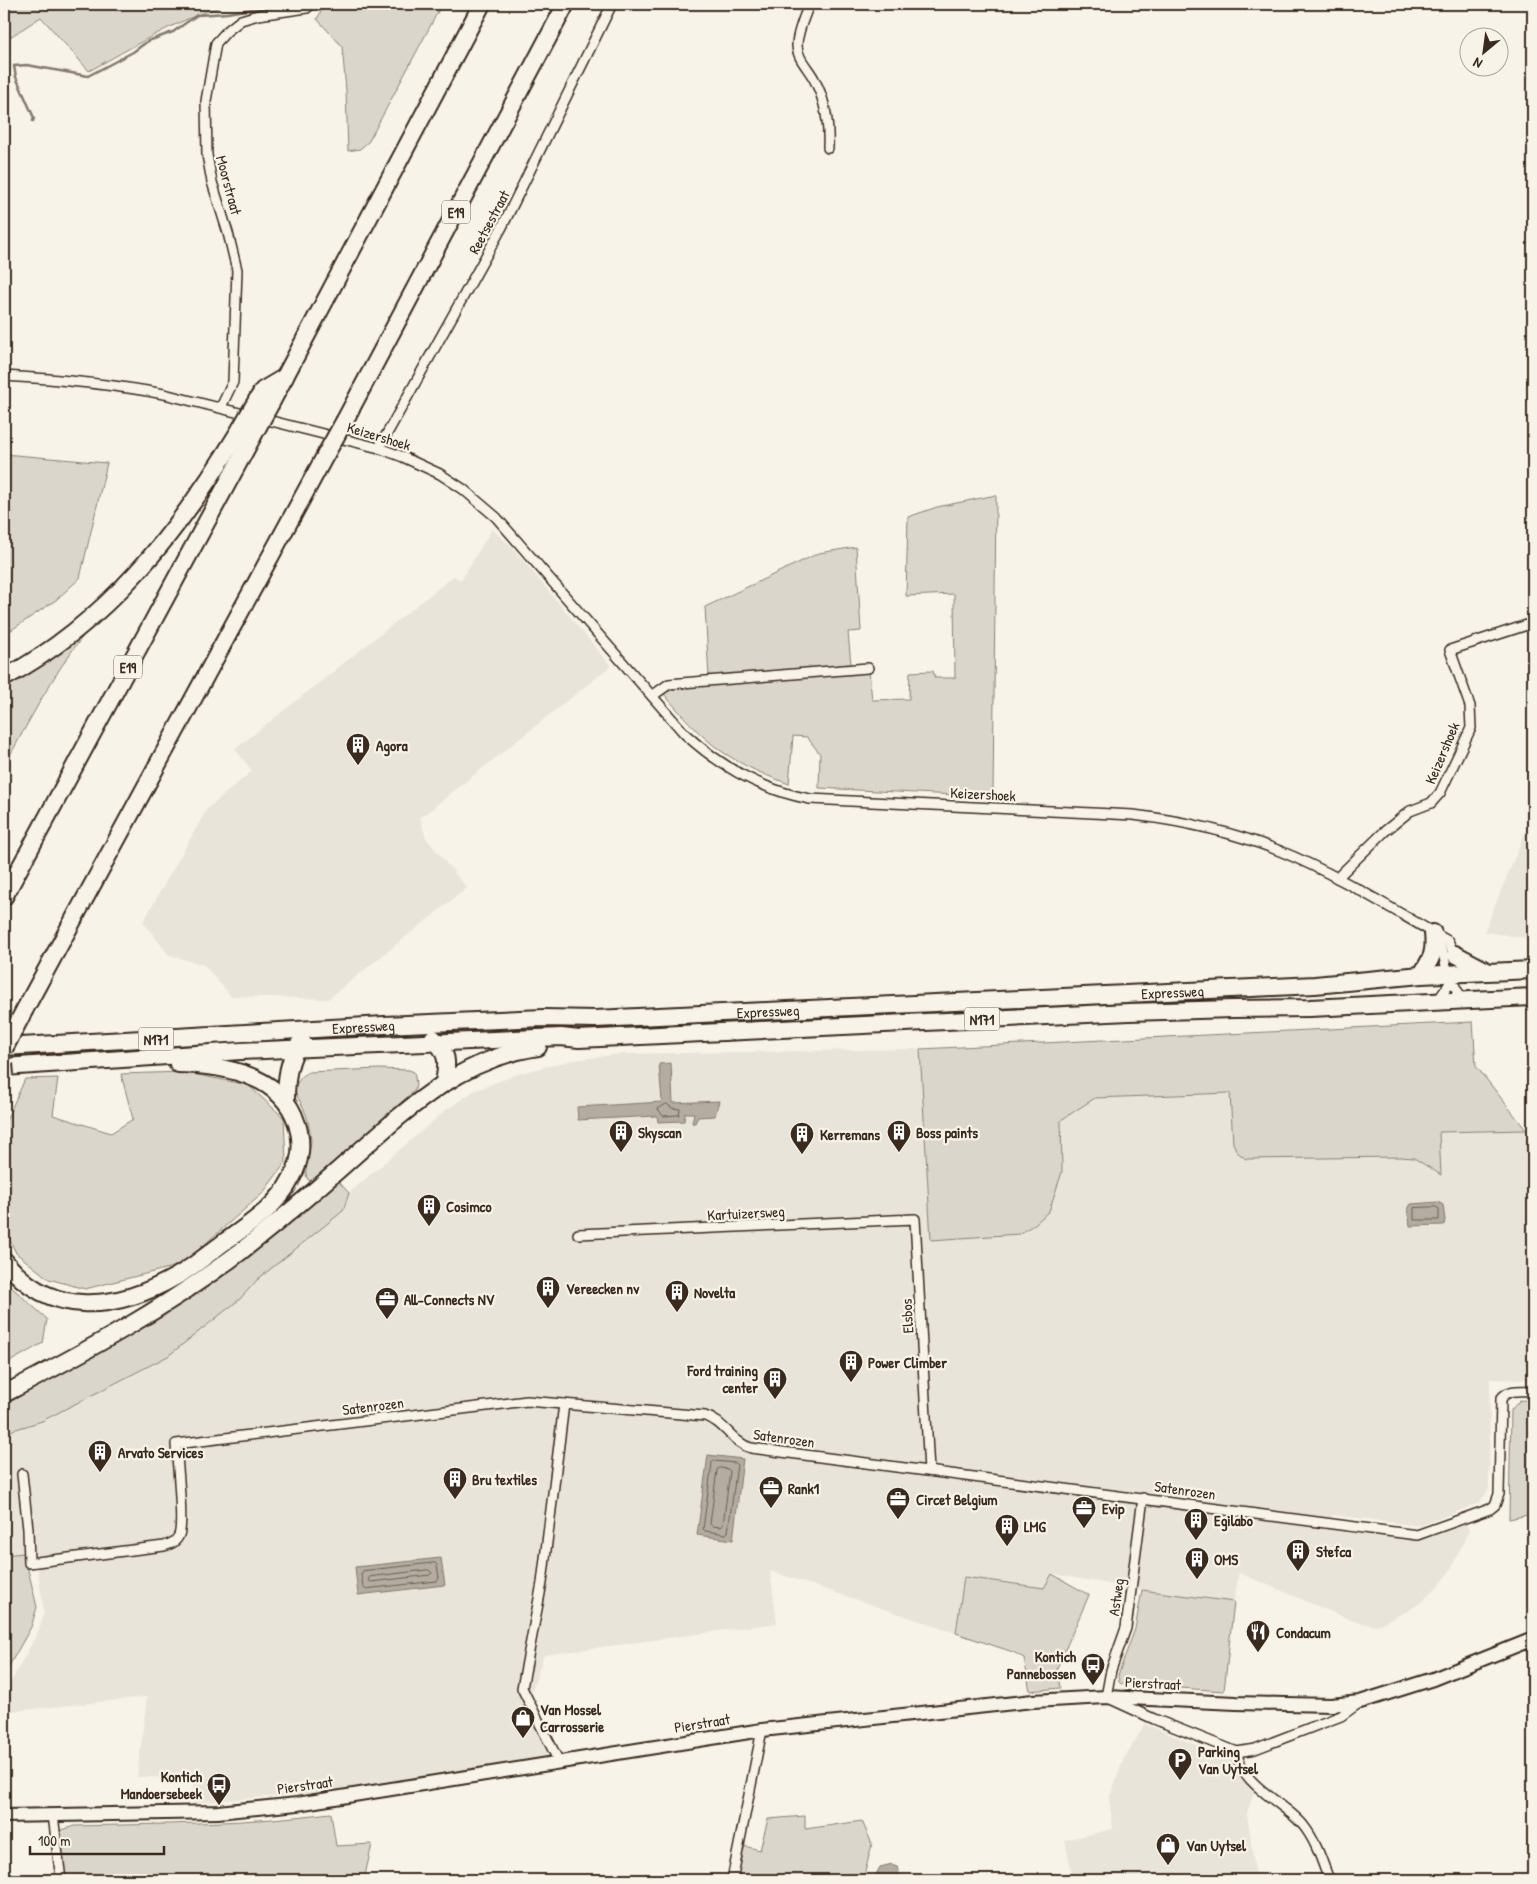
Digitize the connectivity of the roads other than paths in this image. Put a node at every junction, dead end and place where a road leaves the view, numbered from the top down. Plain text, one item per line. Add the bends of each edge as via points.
1 (310, 4) edge
2 (482, 4) edge
3 (566, 4) edge
4 (612, 4) edge
5 (809, 4) edge
6 (828, 148) dead end
7 (4, 376) edge
8 (221, 407) junction
9 (246, 434) junction
10 (379, 448) junction
11 (1533, 623) edge
12 (868, 668) dead end
13 (4, 678) edge
14 (652, 696) junction
15 (1337, 878) junction
16 (4, 897) edge
17 (1433, 933) junction
18 (1455, 954) junction
19 (1533, 970) edge
20 (1487, 971) junction
21 (1421, 975) junction
22 (1452, 977) junction
23 (1533, 998) edge
24 (1463, 1001) junction
25 (1437, 1002) junction
26 (416, 1024) junction
27 (309, 1030) junction
28 (579, 1039) junction
29 (438, 1043) junction
30 (4, 1048) edge
31 (295, 1049) junction
32 (113, 1060) junction
33 (4, 1066) edge
34 (4, 1078) edge
35 (444, 1082) junction
36 (286, 1102) junction
37 (915, 1219) joint
38 (578, 1234) dead end
39 (4, 1260) edge
40 (1533, 1391) edge
41 (4, 1394) edge
42 (564, 1404) junction
43 (929, 1471) junction
44 (22, 1474) dead end
45 (1143, 1498) junction
46 (1533, 1639) edge
47 (1106, 1696) junction
48 (1360, 1702) junction
49 (762, 1730) junction
50 (1237, 1752) junction
51 (559, 1762) junction
52 (53, 1815) junction
53 (4, 1816) edge
54 (61, 1880) edge
55 (732, 1880) edge
56 (1329, 1880) edge

1 - 8 street, Moorstraat via 307,8 241,20 216,44 206,101 206,155 237,270 233,382
2 - 9 highway, E19, bridge via 285,377 264,401
3 - 30 highway, E19, bridge via 345,420
4 - 10 street, Reetsestraat via 502,227
5 - 6 street via 797,46 800,58 820,93 829,131
7 - 8 street, Keizershoek via 128,387
8 - 10 street, Keizershoek
9 - 13 highway via 128,583 69,635
9 - 16 highway, E19
10 - 14 street, Keizershoek via 440,474 482,504
11 - 15 street, Keizershoek via 1450,650 1470,706 1470,728 1444,787 1431,803 1410,811 1385,830
12 - 14 street via 669,684
14 - 15 street, Keizershoek via 701,749 736,773 783,793 810,799 1157,818 1253,841
15 - 17 street, Keizershoek
17 - 18 street, Keizershoek via 1448,941
17 - 21 highway via 1433,954
17 - 22 street
18 - 20 highway
18 - 22 street
19 - 20 highway, Expressweg / N171
20 - 22 highway, Expressweg / N171
21 - 22 highway, Expressweg / N171
21 - 26 highway, Expressweg / N171 via 1315,985
22 - 24 street
22 - 25 street
23 - 24 highway, Expressweg / N171
24 - 25 highway, Expressweg / N171
25 - 28 highway, Expressweg / N171 via 1129,1012
26 - 27 highway, Expressweg / N171
26 - 29 highway
27 - 30 highway, Expressweg / N171
27 - 31 highway
28 - 29 highway, Expressweg / N171 via 561,1037
28 - 35 highway via 519,1050
29 - 31 highway, Expressweg / N171
29 - 35 highway via 448,1064
31 - 32 highway, Expressweg / N171
31 - 36 highway via 287,1077
32 - 33 highway, Expressweg / N171
32 - 36 highway via 223,1068 253,1077 275,1090
33 - 34 highway, bridge
35 - 41 highway via 406,1109 305,1199 231,1258 127,1327
36 - 39 highway via 294,1115 301,1140 297,1166 287,1187 252,1222 178,1276 146,1292 104,1303 85,1304 34,1289
37 - 38 street, Kartuizersweg
37 - 43 street, Elsbos
40 - 45 street, Satenrozen via 1508,1392 1501,1399 1499,1494 1495,1505 1422,1534
42 - 43 street, Satenrozen via 705,1416 751,1448
42 - 44 street, Satenrozen via 527,1401 176,1444 181,1526 174,1542 164,1546 29,1563
42 - 51 street via 542,1583 522,1688
43 - 45 street, Satenrozen
45 - 47 street, Astweg via 1126,1628 1111,1670
46 - 48 street, Pierstraat
47 - 48 street, Pierstraat via 1236,1703 1330,1705
47 - 49 street, Pierstraat via 1033,1700
47 - 50 street
48 - 50 street via 1341,1716 1255,1749
49 - 51 street, Pierstraat
49 - 55 street
50 - 56 street via 1242,1769 1305,1828
51 - 52 street, Pierstraat via 297,1804 224,1812
52 - 53 street, Pierstraat
52 - 54 street

